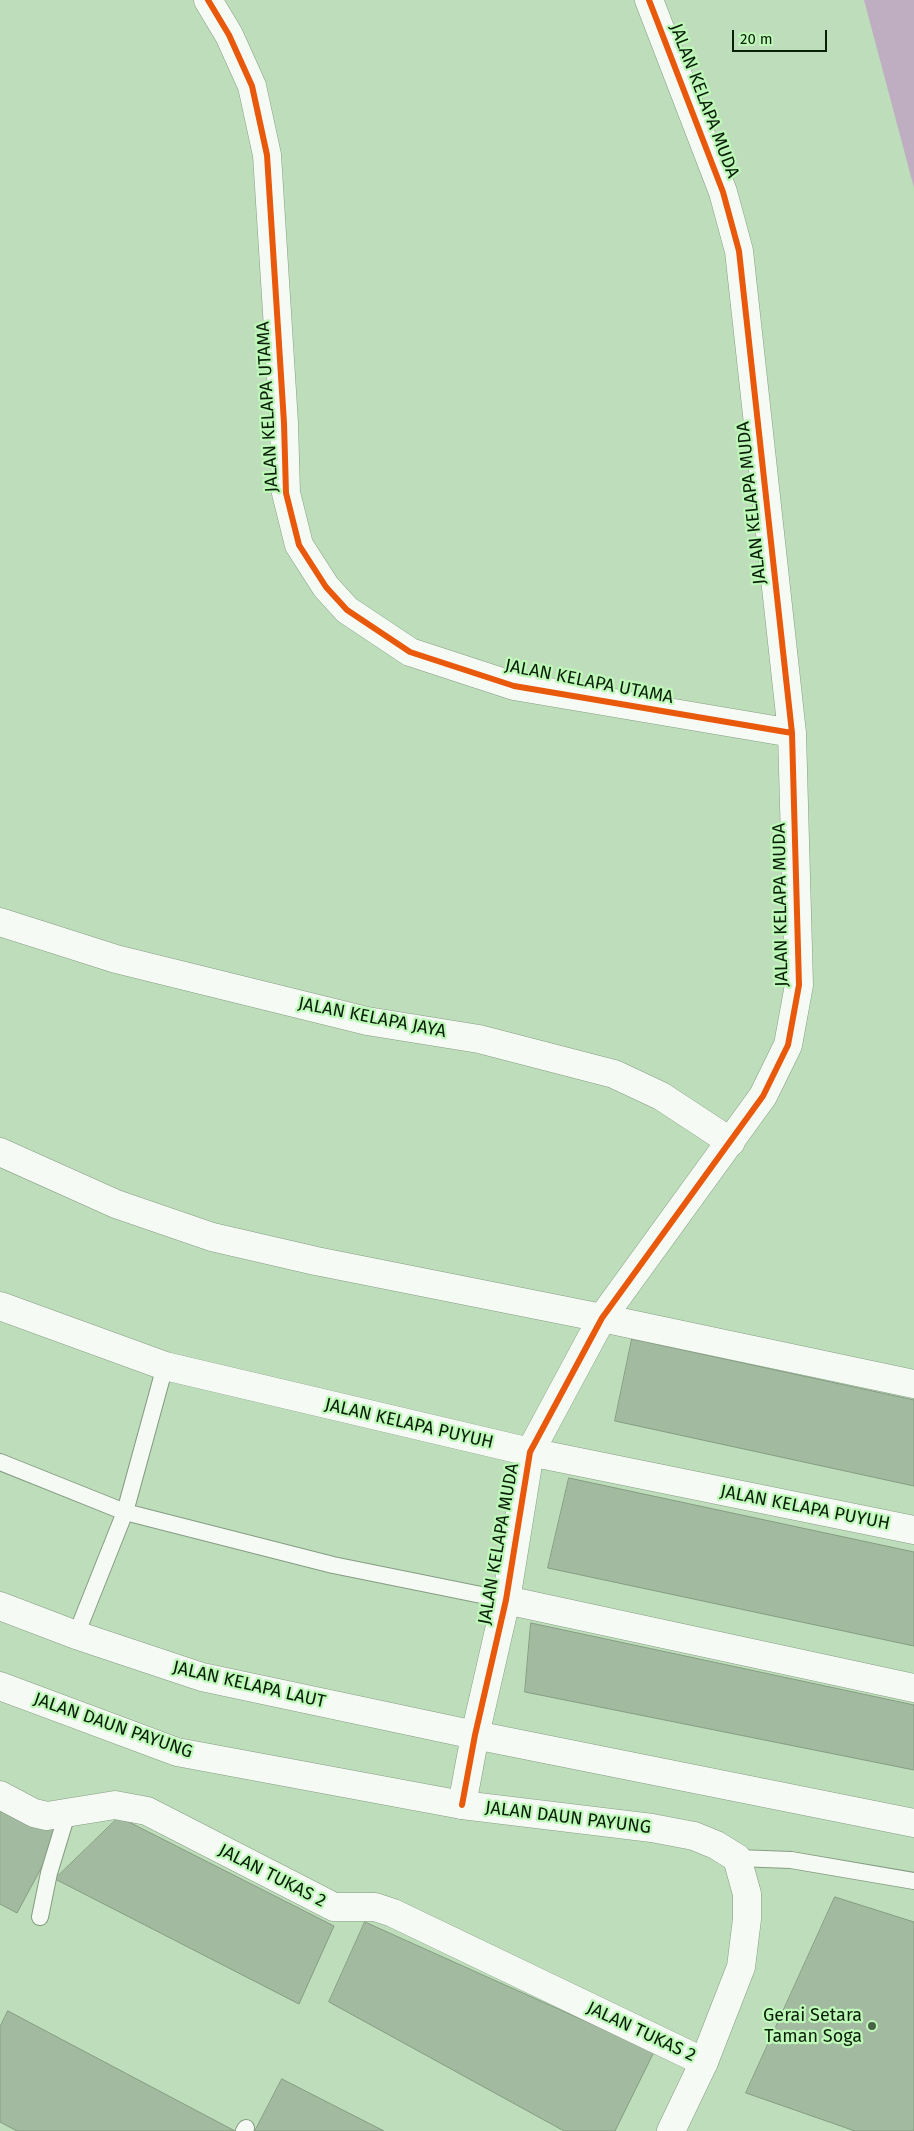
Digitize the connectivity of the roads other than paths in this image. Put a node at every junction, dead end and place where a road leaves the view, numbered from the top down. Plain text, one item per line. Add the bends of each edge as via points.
1 (208, 0) edge
2 (649, 0) edge
3 (792, 733) junction
4 (0, 922) edge
5 (731, 1142) junction
6 (0, 1152) edge
7 (0, 1306) edge
8 (602, 1318) junction
9 (165, 1366) junction
10 (914, 1384) edge
11 (530, 1452) junction
12 (0, 1462) edge
13 (125, 1512) junction
14 (914, 1530) edge
15 (506, 1600) junction
16 (0, 1606) edge
17 (76, 1635) junction
18 (0, 1686) edge
19 (914, 1688) edge
20 (475, 1735) junction
21 (0, 1795) edge
22 (462, 1805) junction
23 (67, 1814) junction
24 (914, 1823) edge
25 (737, 1858) junction
26 (914, 1882) edge
27 (40, 1917) dead end
28 (704, 2062) junction
29 (671, 2131) edge

1 - 3 street, JALAN KELAPA UTAMA via 229,34 252,86 267,155 286,493 299,546 326,587 347,610 410,652 514,686
2 - 3 street, JALAN KELAPA MUDA via 723,192 739,251
3 - 5 street, JALAN KELAPA MUDA via 799,985 788,1045 763,1096
4 - 5 street, JALAN KELAPA JAYA via 126,962 367,1021 479,1039 614,1074 661,1096
5 - 8 street, JALAN KELAPA MUDA
6 - 8 street via 116,1204 212,1237
7 - 9 street, JALAN KELAPA PUYUH
8 - 10 street
8 - 11 street, JALAN KELAPA MUDA
9 - 11 street, JALAN KELAPA PUYUH
9 - 13 lane
11 - 14 street, JALAN KELAPA PUYUH
11 - 15 street, JALAN KELAPA MUDA
12 - 13 lane
13 - 15 lane via 333,1564
13 - 17 lane
15 - 19 street
15 - 20 street, JALAN KELAPA MUDA
16 - 17 street, JALAN KELAPA LAUT
17 - 20 street, JALAN KELAPA LAUT via 202,1677
18 - 22 street, JALAN DAUN PAYUNG via 177,1752
20 - 22 street, JALAN KELAPA MUDA
20 - 24 street, JALAN KELAPA LAUT
21 - 23 street, JALAN TUKAS 2 via 34,1813 47,1816
22 - 25 street, JALAN DAUN PAYUNG via 694,1836 716,1844
23 - 27 lane
23 - 28 street, JALAN TUKAS 2 via 115,1805 147,1812 334,1907 393,1912
25 - 26 lane via 791,1860
25 - 28 street via 747,1894 741,1967
28 - 29 street

